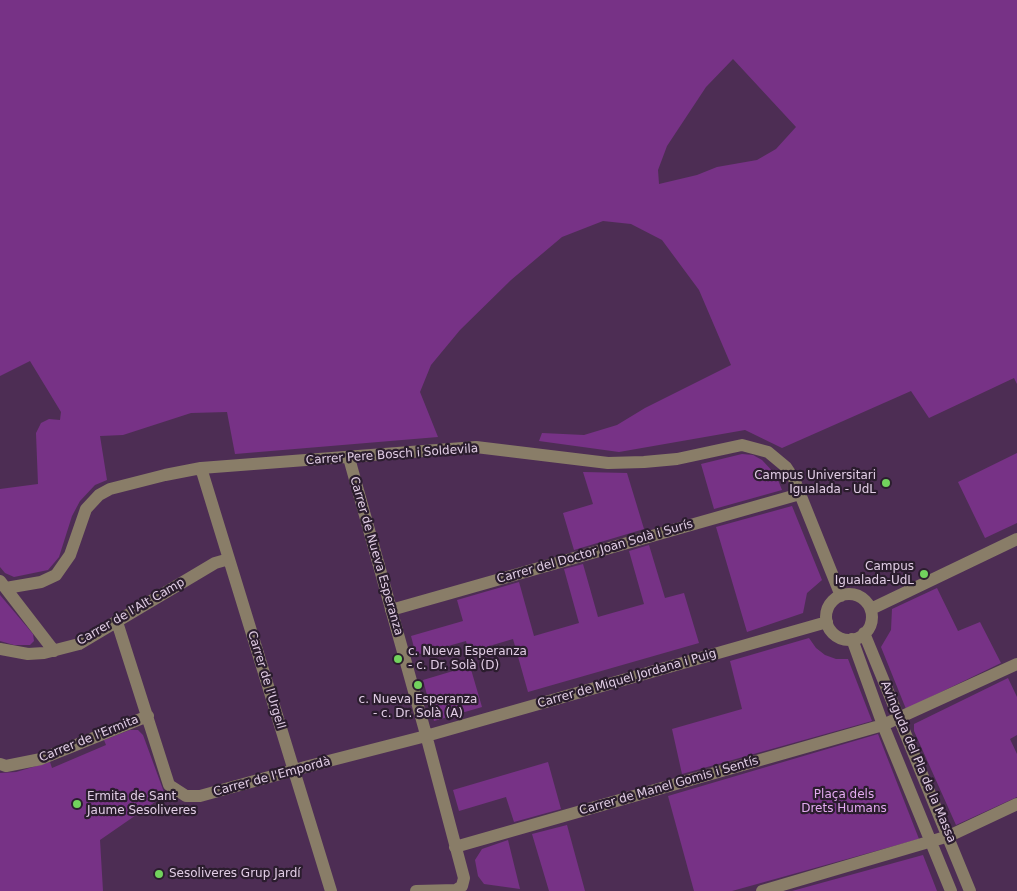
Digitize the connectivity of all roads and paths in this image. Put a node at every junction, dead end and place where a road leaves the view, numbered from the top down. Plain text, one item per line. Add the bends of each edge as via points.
1 (349, 458) junction
2 (201, 468) junction
3 (800, 494) junction
4 (1017, 539) edge
5 (229, 559) junction
6 (3, 584) edge
7 (841, 596) junction
8 (871, 609) junction
9 (391, 610) junction
10 (118, 622) junction
11 (827, 622) junction
12 (864, 634) junction
13 (852, 639) junction
14 (0, 649) edge
15 (54, 651) junction
16 (1017, 664) edge
17 (148, 716) junction
18 (900, 719) junction
19 (884, 725) junction
20 (426, 736) junction
21 (0, 764) edge
22 (293, 770) junction
23 (1017, 804) edge
24 (949, 836) junction
25 (931, 842) junction
26 (455, 847) junction
27 (467, 888) edge
28 (332, 891) edge
29 (416, 891) edge
30 (762, 891) edge
31 (951, 891) edge
32 (970, 891) edge

1 - 2 street, Carrer Pere Bosch i Soldevila
1 - 3 street, Carrer Pere Bosch i Soldevila via 476,447 608,463 644,462 677,459 742,445 768,452 786,467
1 - 9 street, Carrer de Nueva Esperanza
2 - 5 street, Carrer de l'Urgell
2 - 6 street, Carrer Pere Bosch i Soldevila via 110,489 92,500 80,522 70,555 56,575 41,582
3 - 7 street
3 - 9 street, Carrer del Doctor Joan Solà i Surís
4 - 8 street
5 - 10 street, Carrer de l'Alt Camp via 215,563
5 - 22 street, Carrer de l'Urgell
6 - 15 street
7 - 8 street via 859,596
7 - 11 street via 829,606
8 - 12 street via 871,622
9 - 20 street, Carrer de Nueva Esperanza
10 - 15 street, Carrer de l'Alt Camp via 79,644
10 - 17 street, Carrer de l'Empordà
11 - 13 street via 837,636
11 - 20 street, Carrer de Miquel Jordana i Puig
12 - 13 street
12 - 18 street, Avinguda del Pla de la Massa
13 - 19 street, Avinguda del Pla de la Massa
14 - 15 street, Carrer de l'Alt Camp via 28,654
16 - 18 street, Carrer de Manel Gomis i Sentís
17 - 21 street, Carrer de l'Ermita via 41,759 6,766
17 - 22 street, Carrer de l'Empordà via 170,785 186,796 200,796
18 - 19 street, Carrer de Manel Gomis i Sentís
18 - 24 street, Avinguda del Pla de la Massa
19 - 25 street, Avinguda del Pla de la Massa
19 - 26 street, Carrer de Manel Gomis i Sentís
20 - 22 street, Carrer de l'Empordà
20 - 26 street, Carrer de Nueva Esperanza
22 - 28 street, Carrer de l'Urgell
23 - 24 street
24 - 25 street
24 - 32 street, Avinguda del Pla de la Massa
25 - 30 street
25 - 31 street, Avinguda del Pla de la Massa
26 - 27 street, Carrer de Nueva Esperanza
27 - 29 street

